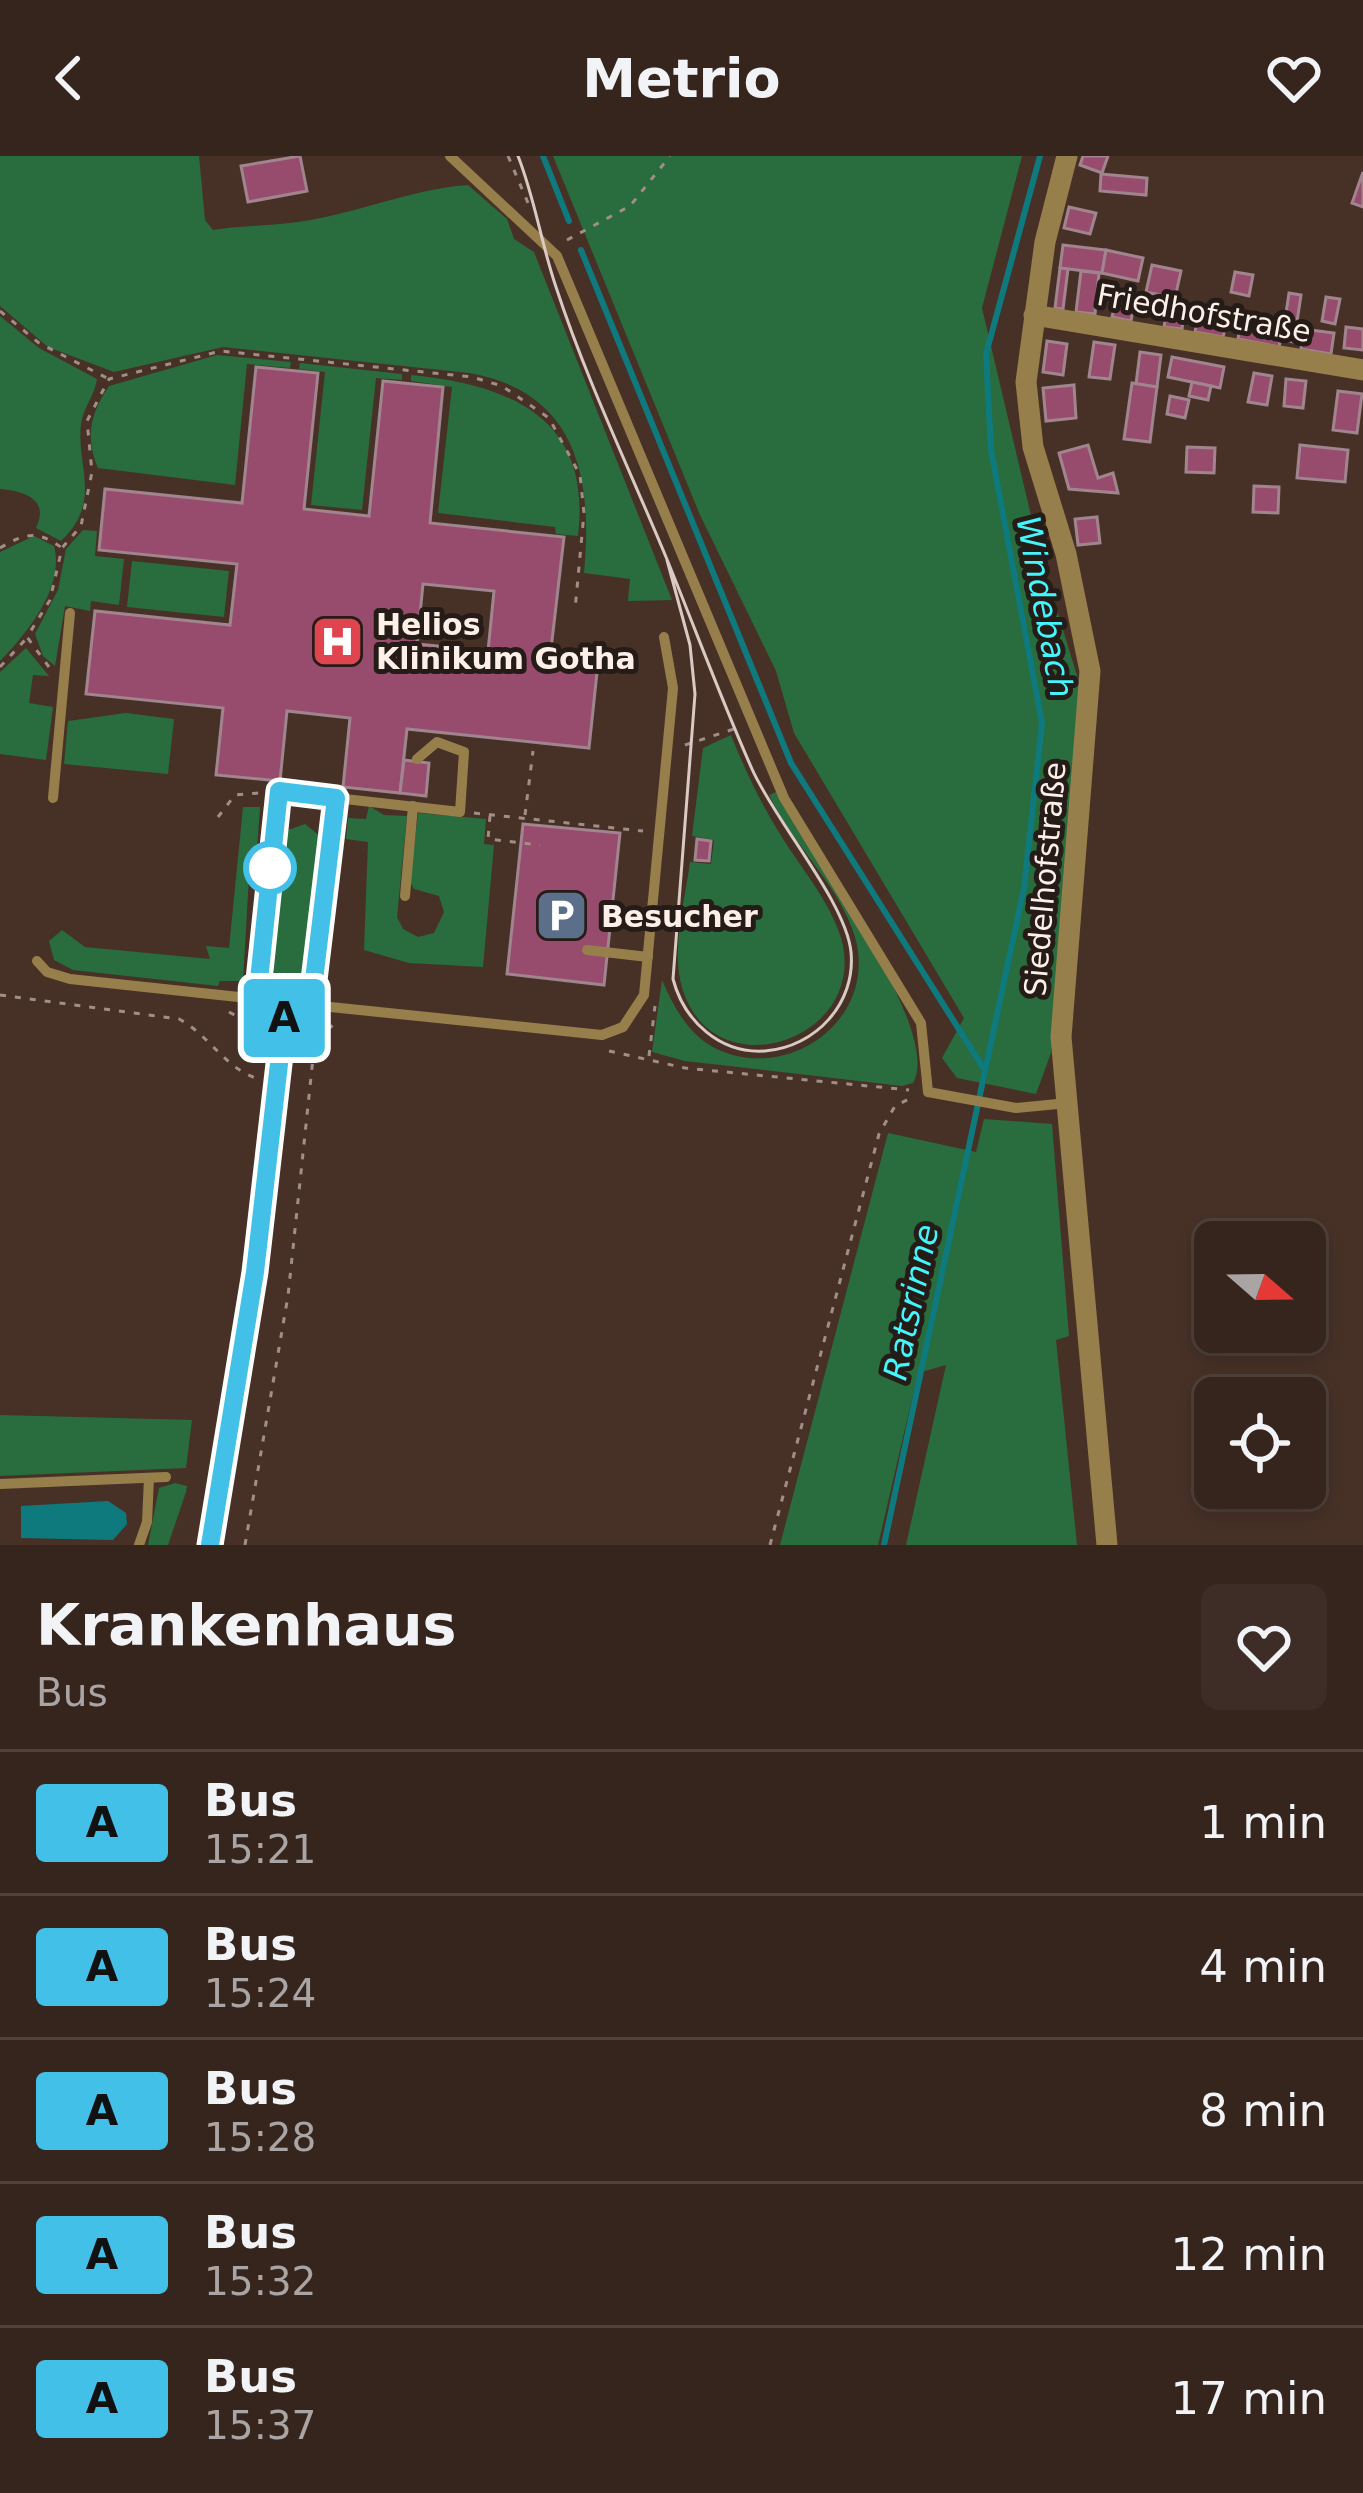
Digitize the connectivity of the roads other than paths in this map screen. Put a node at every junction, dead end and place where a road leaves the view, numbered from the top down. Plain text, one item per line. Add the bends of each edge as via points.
1 (450, 156) edge
2 (1067, 156) edge
3 (1034, 315) junction
4 (1363, 370) edge
5 (70, 613) dead end
6 (664, 637) dead end
7 (417, 759) dead end
8 (52, 798) dead end
9 (336, 798) junction
10 (413, 806) junction
11 (405, 896) dead end
12 (587, 950) dead end
13 (647, 957) junction
14 (37, 961) dead end
15 (257, 999) junction
16 (286, 1003) junction
17 (311, 1005) junction
18 (1068, 1103) junction
19 (148, 1478) junction
20 (166, 1478) dead end
21 (0, 1484) edge
22 (210, 1539) edge
23 (139, 1545) edge
24 (1107, 1545) edge

1 - 18 lane via 550,249 784,798 921,1024 928,1092 1016,1108
2 - 3 street, Siedelhofstraße
3 - 4 street, Friedhofstraße
3 - 18 street, Siedelhofstraße via 1026,382 1033,447 1066,554 1091,693 1061,1037
5 - 8 lane
6 - 13 lane via 673,688
7 - 10 lane via 437,742 464,752 460,812
9 - 10 lane
9 - 15 street via 279,791
9 - 17 street
10 - 11 lane
12 - 13 lane
13 - 17 lane via 638,1010 602,1034
14 - 15 lane via 70,979
15 - 16 street
16 - 17 street
16 - 22 street via 255,1272
18 - 24 street, Siedelhofstraße
19 - 20 lane
19 - 21 lane
19 - 23 lane

